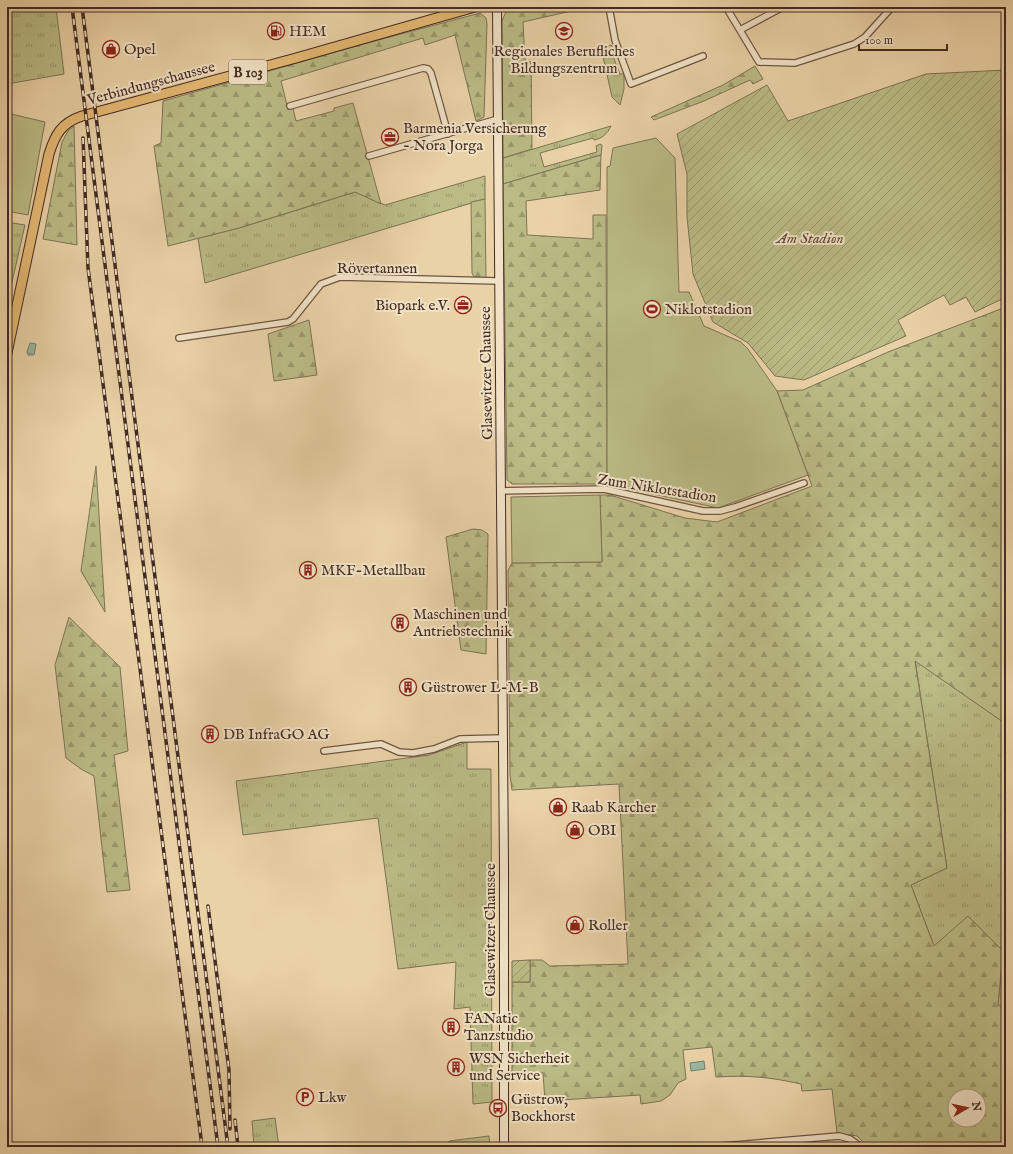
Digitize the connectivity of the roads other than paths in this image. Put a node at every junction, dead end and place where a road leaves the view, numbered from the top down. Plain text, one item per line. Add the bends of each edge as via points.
1 (475, 7) edge
2 (497, 7) edge
3 (609, 7) edge
4 (726, 7) edge
5 (783, 7) edge
6 (892, 7) edge
7 (740, 30) junction
8 (703, 56) dead end
9 (290, 106) dead end
10 (498, 120) junction
11 (448, 134) junction
12 (369, 156) dead end
13 (498, 281) junction
14 (179, 338) dead end
15 (7, 353) edge
16 (804, 483) dead end
17 (501, 491) junction
18 (503, 738) junction
19 (324, 751) dead end
20 (504, 1147) edge
21 (710, 1147) edge
22 (861, 1147) edge

1 - 15 main road, Verbindungschaussee / B 103 via 82,116 64,124 56,135 49,154
2 - 10 main road, Glasewitzer Chaussee
3 - 8 street via 614,40 630,84
4 - 7 street
5 - 7 street
6 - 7 street via 866,37 854,44 795,63 759,62
9 - 11 street via 423,68 431,72
10 - 11 street
10 - 13 main road, Glasewitzer Chaussee
11 - 12 street
13 - 14 street, Rövertannen via 340,277 321,284 288,322
13 - 17 main road, Glasewitzer Chaussee
16 - 17 street, Zum Niklotstadion via 720,511 703,511 604,489
17 - 18 main road, Glasewitzer Chaussee
18 - 19 street via 460,739 434,749 413,753 399,752 381,744
18 - 20 main road, Glasewitzer Chaussee
21 - 22 street via 839,1136 850,1139

